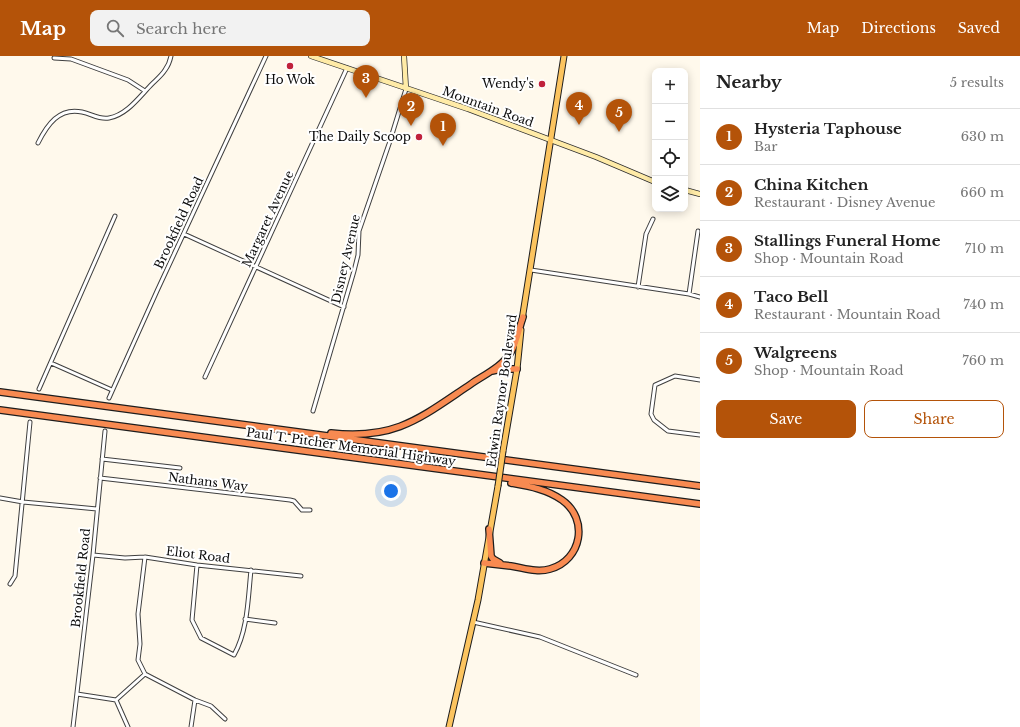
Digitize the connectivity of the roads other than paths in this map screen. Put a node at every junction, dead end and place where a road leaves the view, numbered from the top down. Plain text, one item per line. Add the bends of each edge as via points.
1 (171, 56) edge
2 (266, 56) edge
3 (311, 56) edge
4 (404, 56) edge
5 (564, 56) edge
6 (54, 58) dead end
7 (347, 68) junction
8 (406, 88) junction
9 (145, 91) junction
10 (550, 140) junction
11 (38, 143) dead end
12 (652, 181) edge
13 (688, 191) edge
14 (700, 194) edge
15 (115, 216) dead end
16 (653, 218) dead end
17 (698, 231) dead end
18 (184, 234) junction
19 (256, 266) junction
20 (531, 270) junction
21 (638, 286) junction
22 (689, 294) junction
23 (700, 297) edge
24 (344, 307) junction
25 (523, 317) junction
26 (51, 363) junction
27 (517, 369) junction
28 (488, 372) junction
29 (205, 377) dead end
30 (700, 380) edge
31 (39, 388) dead end
32 (112, 390) junction
33 (0, 392) edge
34 (109, 398) dead end
35 (0, 410) edge
36 (313, 411) dead end
37 (199, 419) junction
38 (30, 422) dead end
39 (104, 431) dead end
40 (700, 435) edge
41 (102, 459) junction
42 (180, 468) dead end
43 (471, 474) junction
44 (100, 478) junction
45 (700, 486) edge
46 (0, 498) edge
47 (23, 502) junction
48 (700, 504) edge
49 (97, 509) junction
50 (310, 510) dead end
51 (490, 529) junction
52 (93, 555) junction
53 (145, 557) junction
54 (484, 563) junction
55 (197, 565) junction
56 (510, 566) junction
57 (251, 570) junction
58 (302, 576) dead end
59 (10, 584) dead end
60 (246, 619) junction
61 (473, 622) junction
62 (275, 623) dead end
63 (144, 674) junction
64 (636, 675) dead end
65 (77, 694) junction
66 (116, 700) junction
67 (195, 700) junction
68 (226, 719) dead end
69 (73, 727) edge
70 (128, 727) edge
71 (191, 727) edge
72 (448, 727) edge

1 - 9 street via 164,71
2 - 18 street, Brookfield Road
3 - 7 main road, Mountain Road
4 - 8 main road
5 - 10 main road, Edwin Raynor Boulevard
6 - 9 street via 71,59 128,80
7 - 8 main road, Mountain Road
7 - 19 street, Margaret Avenue
8 - 10 main road, Mountain Road
8 - 24 street, Disney Avenue via 359,231 358,255
9 - 11 street via 130,107 115,117 98,118 82,112 63,114 51,121
10 - 12 main road, Mountain Road
10 - 20 main road, Edwin Raynor Boulevard
13 - 14 main road
15 - 26 street
16 - 21 street via 646,234
17 - 22 street
18 - 19 street
18 - 32 street, Brookfield Road
19 - 24 street
19 - 29 street, Margaret Avenue
20 - 21 street
20 - 25 main road, Edwin Raynor Boulevard
21 - 22 street
22 - 23 street
24 - 36 street, Disney Avenue
25 - 27 main road, Edwin Raynor Boulevard
25 - 28 highway via 511,352
26 - 31 street
26 - 32 street
27 - 28 highway
27 - 51 main road, Edwin Raynor Boulevard, bridge
28 - 37 highway via 424,416 410,423 363,435
30 - 40 street via 675,376 655,385 651,414 665,429
32 - 34 street, Brookfield Road
33 - 37 highway, Paul T. Pitcher Memorial Highway
35 - 43 highway, Paul T. Pitcher Memorial Highway
37 - 45 highway, Paul T. Pitcher Memorial Highway
38 - 47 street
39 - 41 street, Brookfield Road
41 - 42 street
41 - 44 street, Brookfield Road
43 - 48 highway, Paul T. Pitcher Memorial Highway
43 - 56 highway via 537,488 556,495 569,506 578,520 576,545 569,557 558,566 537,571
44 - 49 street, Brookfield Road
44 - 50 street, Nathans Way via 290,500 302,510
46 - 47 street
47 - 49 street
47 - 59 street via 15,576
49 - 52 street, Brookfield Road
51 - 54 main road, Edwin Raynor Boulevard
51 - 56 highway via 490,556 497,562
52 - 53 street, Eliot Road
52 - 65 street, Brookfield Road
53 - 55 street, Eliot Road
53 - 63 street via 138,614 138,660
54 - 56 highway
54 - 61 main road, Edwin Raynor Boulevard
55 - 57 street, Eliot Road
55 - 60 street via 192,620 202,638 234,655 241,643
57 - 58 street, Eliot Road
57 - 60 street
60 - 62 street
61 - 64 street via 540,637
61 - 72 main road, Edwin Raynor Boulevard
63 - 66 street
63 - 67 street
65 - 66 street
65 - 69 street, Brookfield Road
66 - 70 street
67 - 68 street via 211,706
67 - 71 street

